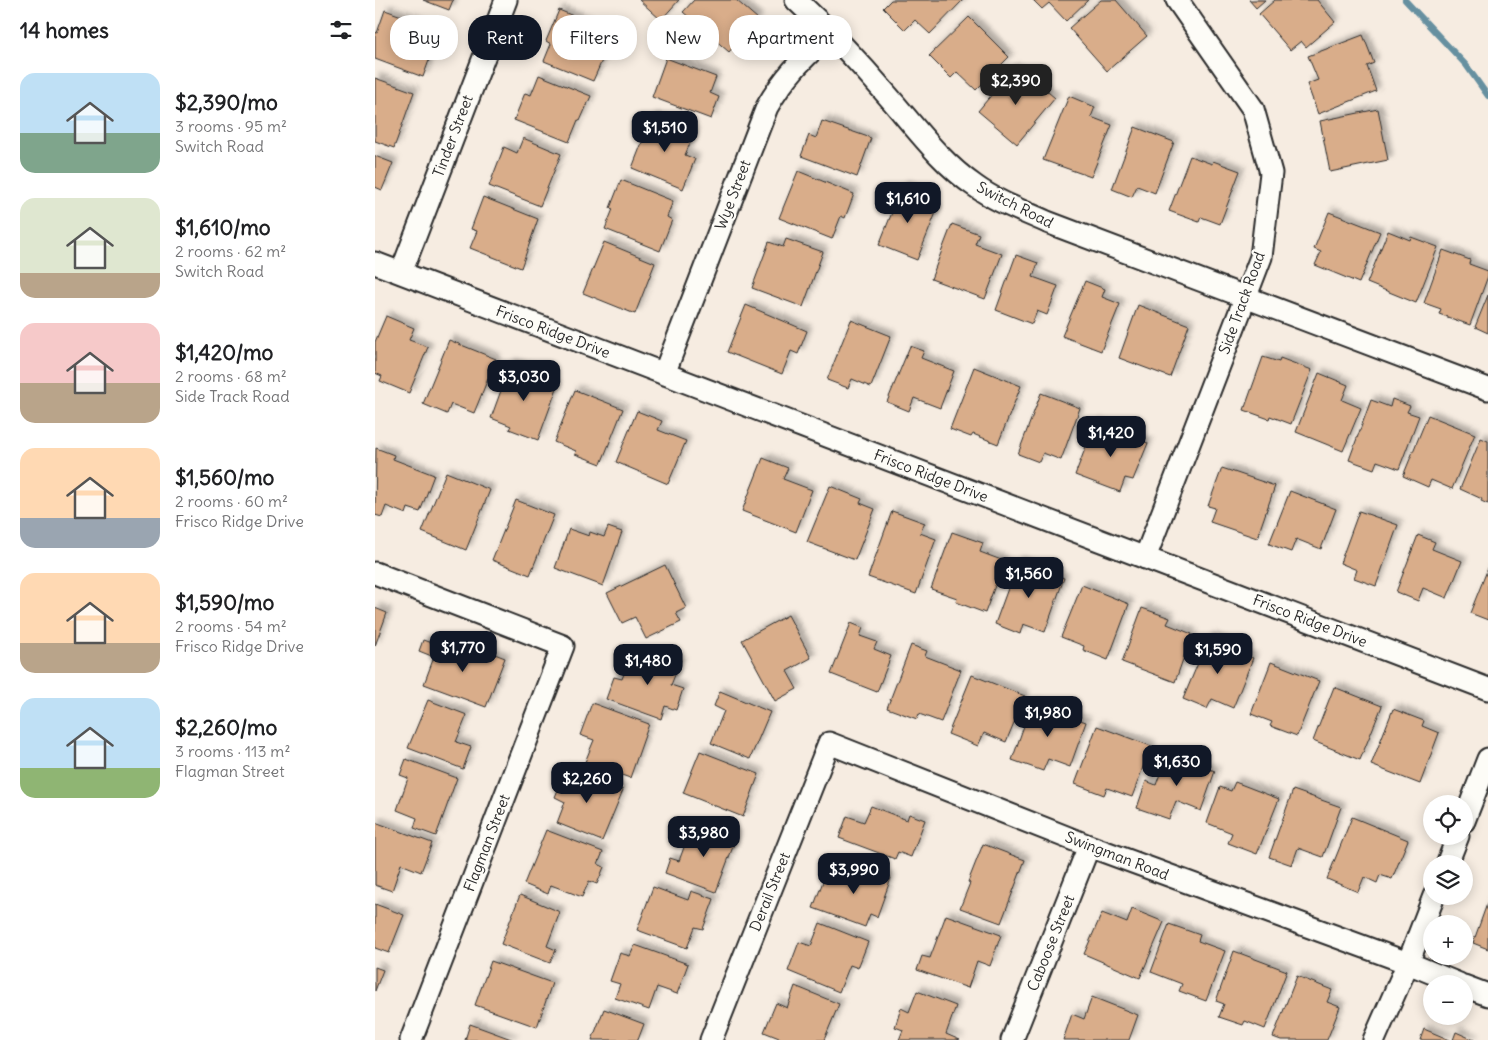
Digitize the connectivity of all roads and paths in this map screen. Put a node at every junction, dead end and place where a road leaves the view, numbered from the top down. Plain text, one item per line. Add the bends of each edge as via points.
1 (506, 0) edge
2 (796, 0) edge
3 (1177, 0) edge
4 (811, 15) edge
5 (852, 56) edge
6 (802, 60) edge
7 (375, 263) edge
8 (401, 273) junction
9 (1245, 298) junction
10 (664, 374) junction
11 (1488, 389) edge
12 (1145, 558) junction
13 (375, 572) edge
14 (1488, 690) edge
15 (829, 743) joint
16 (1488, 759) edge
17 (1473, 797) edge
18 (1089, 846) junction
19 (1431, 905) edge
20 (1408, 963) junction
21 (1437, 975) edge
22 (1473, 989) edge
23 (1488, 995) edge
24 (411, 1040) edge
25 (711, 1040) edge
26 (1012, 1040) edge
27 (1375, 1040) edge

1 - 8 street, Tinder Street
2 - 4 street, Switch Road
3 - 9 street, Side Track Road via 1253,109 1271,173 1261,257
5 - 9 street, Switch Road via 928,141 974,186 1047,222
6 - 10 street, Wye Street via 778,88 767,107
7 - 8 street, Frisco Ridge Drive
8 - 10 street, Frisco Ridge Drive
9 - 11 street, Switch Road
9 - 12 street, Side Track Road
10 - 12 street, Frisco Ridge Drive
12 - 14 street, Frisco Ridge Drive
13 - 24 street, Flagman Street via 563,646
15 - 18 street, Swingman Road
15 - 25 street, Derail Street
16 - 17 street
18 - 20 street, Swingman Road
18 - 26 street, Caboose Street
19 - 20 street
20 - 21 street, Swingman Road
20 - 27 street
22 - 23 street

